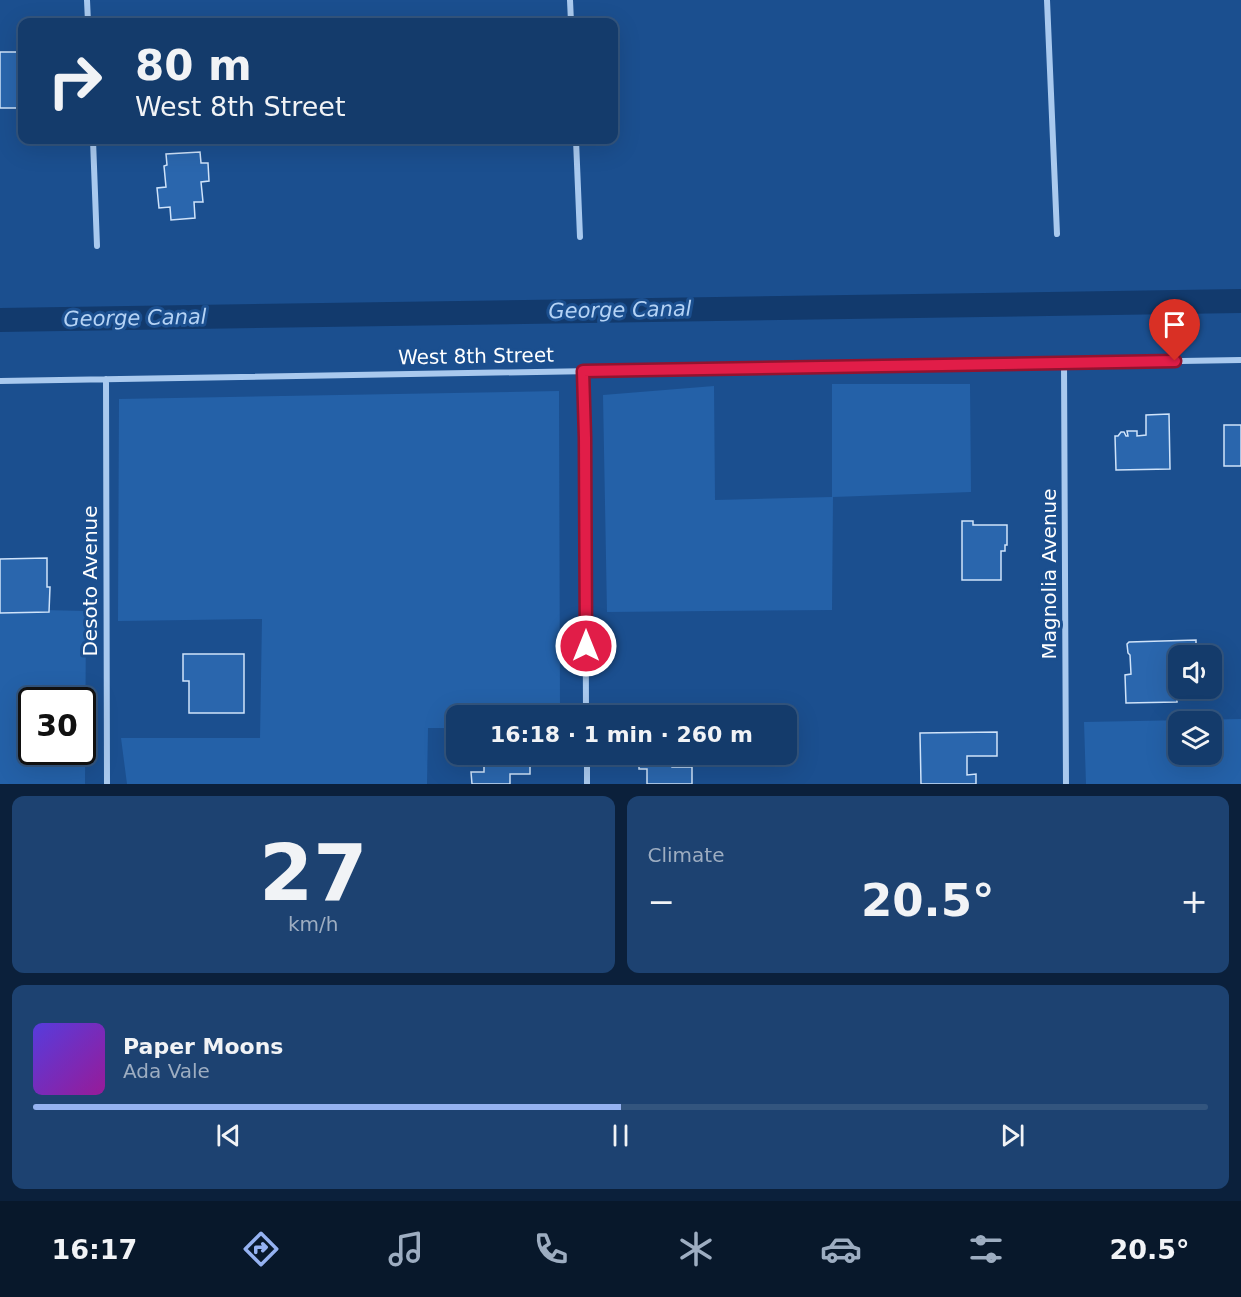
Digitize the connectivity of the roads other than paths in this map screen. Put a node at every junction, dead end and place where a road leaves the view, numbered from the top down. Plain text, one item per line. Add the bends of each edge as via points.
1 (87, 0) edge
2 (570, 0) edge
3 (1047, 0) edge
4 (88, 18) edge
5 (571, 18) edge
6 (93, 144) edge
7 (576, 144) edge
8 (1057, 234) dead end
9 (580, 237) dead end
10 (97, 246) dead end
11 (1241, 360) edge
12 (1064, 363) junction
13 (583, 371) junction
14 (106, 379) junction
15 (0, 381) edge
16 (586, 705) edge
17 (587, 765) edge
18 (107, 784) edge
19 (587, 784) edge
20 (1066, 784) edge

1 - 4 street
2 - 5 street
3 - 8 street
6 - 10 street
7 - 9 street
11 - 12 street, West 8th Street
12 - 13 street, West 8th Street
12 - 20 street, Magnolia Avenue
13 - 14 street, West 8th Street
13 - 16 street
14 - 15 street, West 8th Street
14 - 18 street, Desoto Avenue
17 - 19 street

